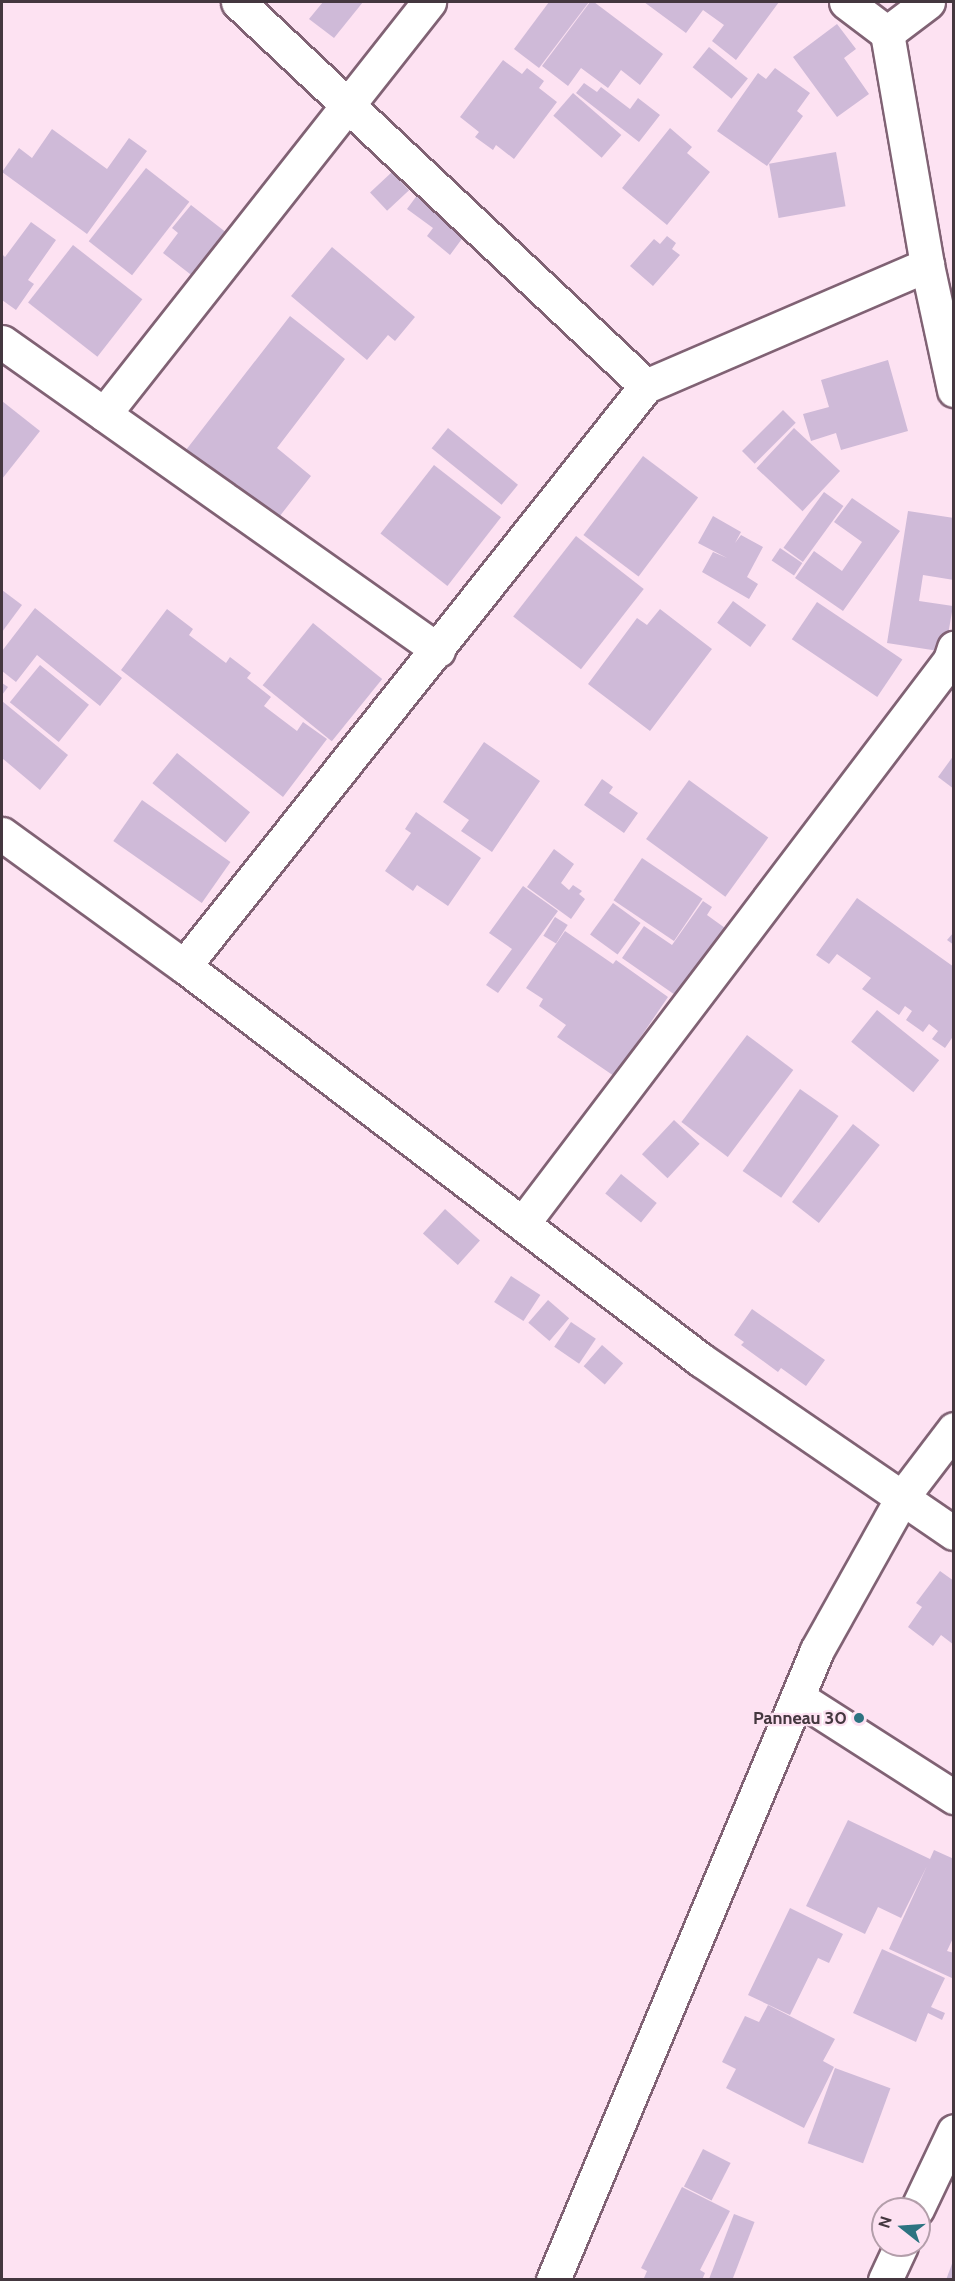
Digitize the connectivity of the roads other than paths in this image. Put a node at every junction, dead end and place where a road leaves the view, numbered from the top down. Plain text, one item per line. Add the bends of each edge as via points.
1 (238, 2) edge
2 (429, 2) edge
3 (846, 2) edge
4 (928, 2) edge
5 (887, 33) junction
6 (349, 106) junction
7 (927, 265) junction
8 (2, 342) edge
9 (646, 386) junction
10 (954, 390) edge
11 (104, 414) junction
12 (954, 648) edge
13 (438, 650) junction
14 (2, 834) edge
15 (184, 966) junction
16 (523, 1223) junction
17 (954, 1429) edge
18 (903, 1496) junction
19 (954, 1533) edge
20 (799, 1698) junction
21 (954, 1797) edge
22 (954, 2131) edge
23 (923, 2197) edge
24 (896, 2257) edge
25 (553, 2280) edge
26 (885, 2280) edge

1 - 6 street
2 - 6 street
3 - 5 street
4 - 5 street
5 - 7 street
6 - 9 street
6 - 11 street
7 - 9 street
7 - 10 street
8 - 11 street
9 - 13 street
11 - 13 street
12 - 16 street via 950,660
13 - 15 street
14 - 15 street
15 - 16 street
16 - 18 street via 701,1360
17 - 18 street
18 - 19 street
18 - 20 street via 817,1650
20 - 21 street
20 - 25 street
22 - 23 street
24 - 26 street

